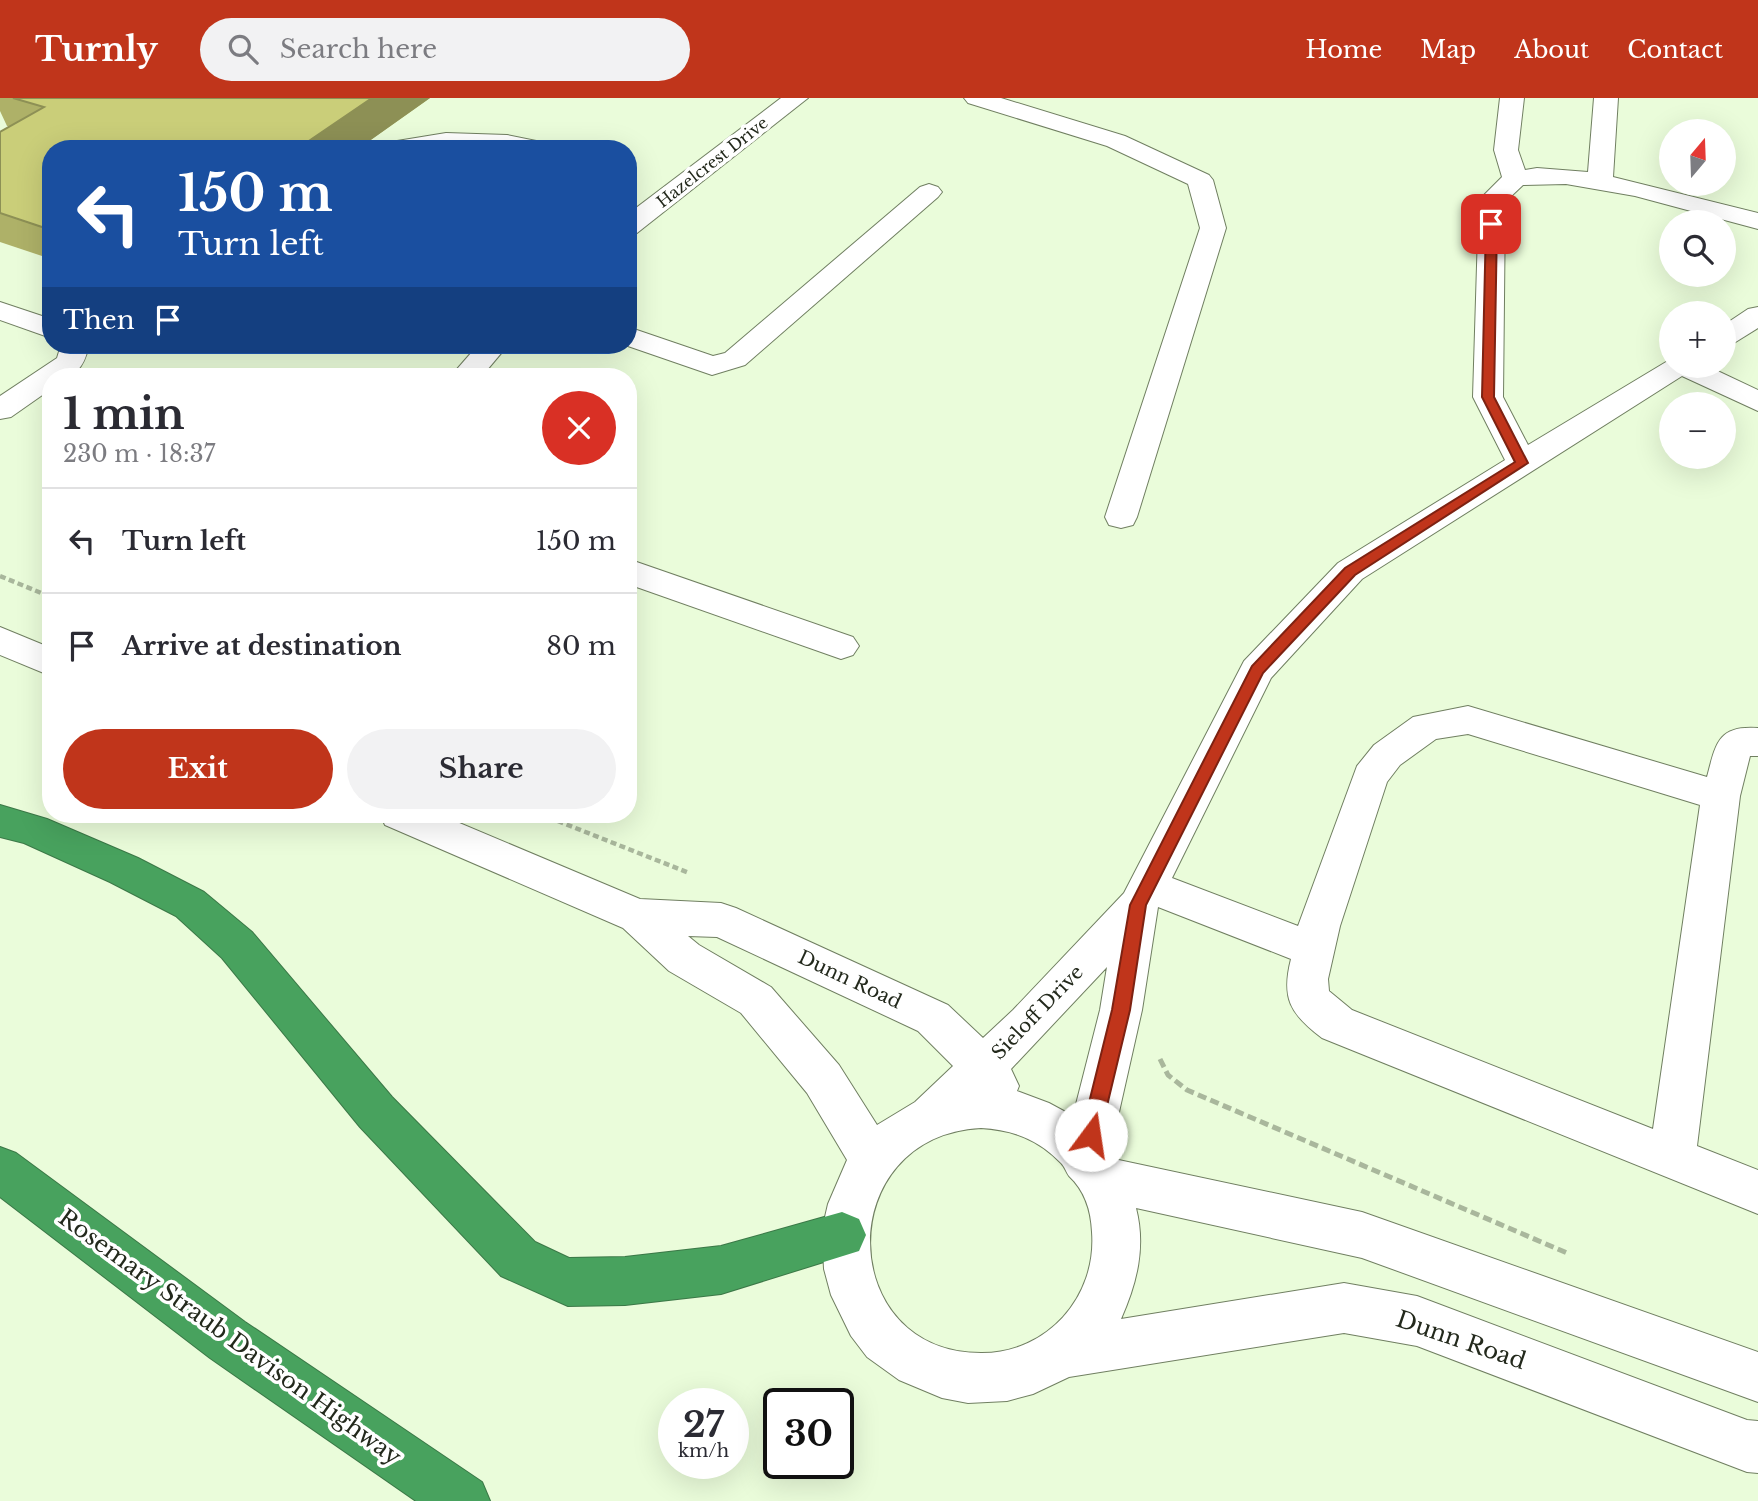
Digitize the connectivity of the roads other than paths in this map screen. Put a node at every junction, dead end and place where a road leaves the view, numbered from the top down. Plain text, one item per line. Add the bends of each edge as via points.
1 (796, 98) edge
2 (976, 98) edge
3 (1511, 98) edge
4 (1606, 98) edge
5 (1516, 179) junction
6 (1600, 183) junction
7 (929, 192) dead end
8 (637, 220) edge
9 (1758, 221) edge
10 (0, 310) edge
11 (1758, 315) edge
12 (42, 326) edge
13 (1736, 329) edge
14 (637, 339) edge
15 (73, 354) edge
16 (486, 354) edge
17 (61, 368) edge
18 (473, 368) edge
19 (1659, 378) edge
20 (1709, 378) edge
21 (42, 381) edge
22 (1758, 402) edge
23 (0, 410) edge
24 (1522, 463) junction
25 (1121, 517) dead end
26 (637, 574) edge
27 (0, 640) edge
28 (841, 646) dead end
29 (42, 659) edge
30 (1758, 742) edge
31 (1721, 796) junction
32 (0, 821) edge
33 (420, 823) edge
34 (1143, 896) junction
35 (637, 916) junction
36 (1314, 950) junction
37 (983, 1067) junction
38 (932, 1115) junction
39 (1022, 1117) junction
40 (871, 1157) junction
41 (1672, 1158) junction
42 (0, 1169) edge
43 (1092, 1169) junction
44 (1758, 1192) edge
45 (842, 1235) junction
46 (1069, 1352) junction
47 (1758, 1377) edge
48 (1758, 1447) edge
49 (463, 1501) edge

1 - 8 street, Hazelcrest Drive
2 - 25 street via 1116,141 1200,180 1213,228
3 - 5 street via 1506,150
4 - 6 street
5 - 6 street via 1555,174
5 - 24 street via 1492,200 1488,397
6 - 9 street
7 - 14 street via 735,359 712,366
10 - 12 street
11 - 13 street
15 - 17 street
16 - 18 street
19 - 24 street, Sieloff Drive
20 - 22 street
21 - 23 street
24 - 34 street, Sieloff Drive via 1350,571 1257,670
26 - 28 street
27 - 29 street
30 - 31 street via 1742,741 1733,748
31 - 36 street via 1468,720 1426,727 1387,755 1370,776
31 - 41 street
32 - 45 highway via 124,870 190,904 237,945 376,1112 518,1259 568,1282 625,1281 721,1270
33 - 35 street, Dunn Road
34 - 36 street
34 - 37 street, Sieloff Drive
34 - 43 street, Sieloff Drive
35 - 37 street, Dunn Road via 721,920 933,1018
35 - 40 street, Dunn Road via 684,958 755,1000 823,1079
36 - 41 street via 1308,997 1337,1024
37 - 38 street, Sieloff Drive
37 - 39 street, Dunn Road
38 - 39 street via 991,1110
38 - 40 street via 898,1132
39 - 43 street via 1051,1131
40 - 45 street via 855,1181
41 - 44 street
42 - 49 highway, Rosemary Straub Davison Highway via 198,1319
43 - 46 street via 1113,1210 1119,1246 1115,1281 1098,1320
43 - 47 street via 1362,1235
45 - 46 street via 848,1277 868,1316 899,1349 939,1371 984,1379 1029,1372
46 - 48 street, Dunn Road via 1343,1308 1417,1321

